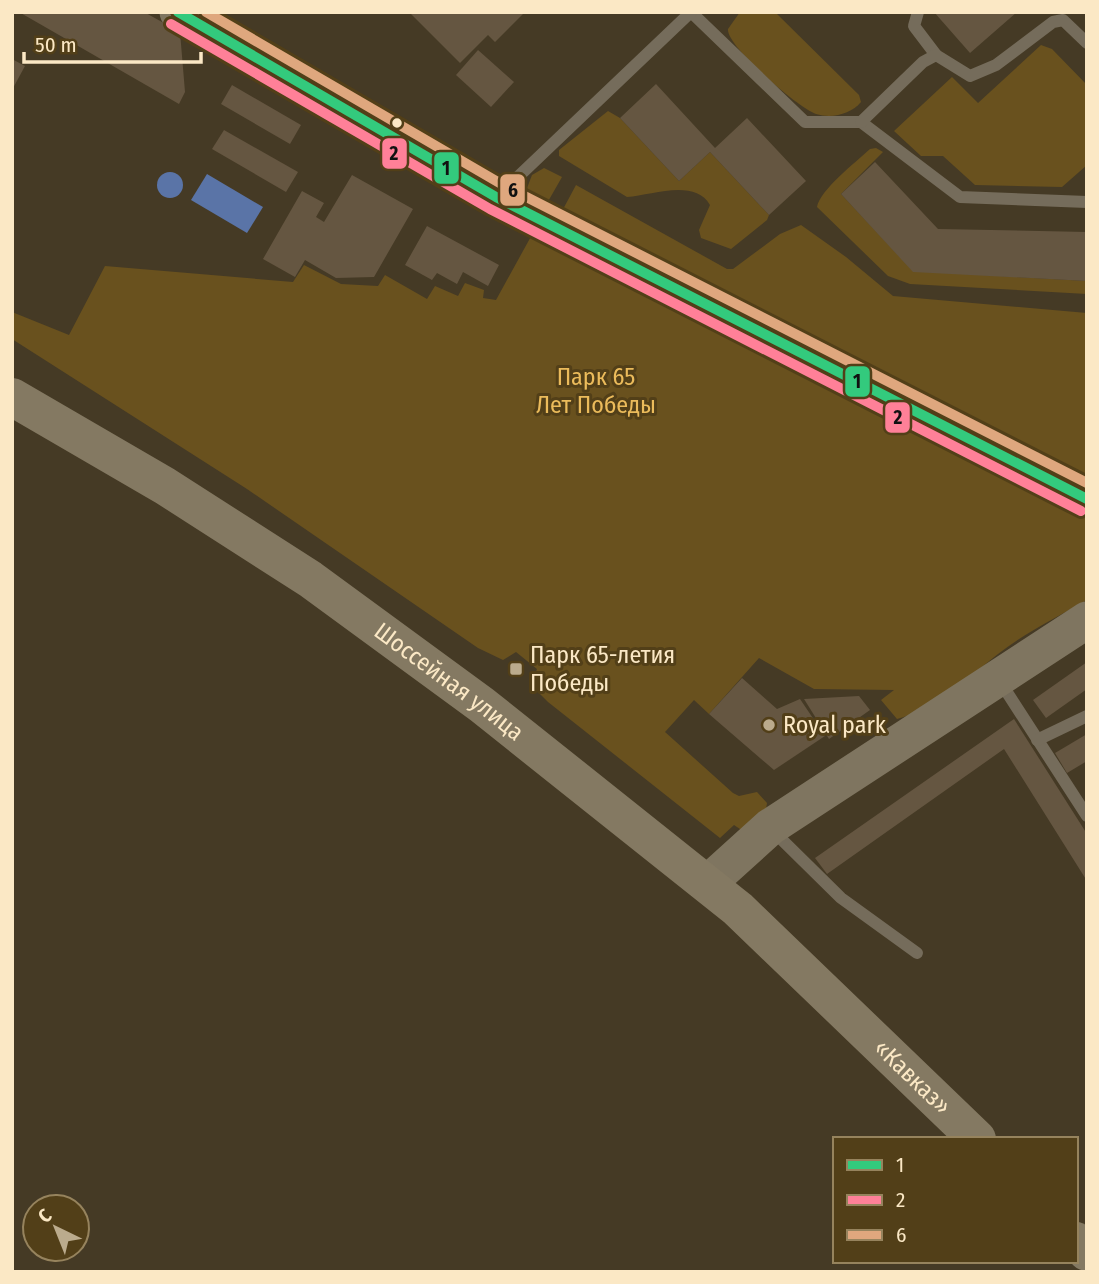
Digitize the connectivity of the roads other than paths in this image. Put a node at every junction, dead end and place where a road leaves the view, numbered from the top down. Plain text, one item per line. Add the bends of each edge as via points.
1 (178, 12) edge
2 (918, 12) edge
3 (691, 13) edge
4 (1087, 43) edge
5 (936, 55) junction
6 (861, 122) junction
7 (496, 197) junction
8 (1087, 202) edge
9 (12, 397) edge
10 (1087, 499) edge
11 (1087, 620) edge
12 (999, 679) junction
13 (1087, 716) edge
14 (1037, 740) junction
15 (1087, 816) edge
16 (769, 827) junction
17 (708, 884) junction
18 (917, 953) dead end
19 (850, 1014) joint
20 (975, 1137) edge

1 - 7 street
2 - 5 lane via 914,26
3 - 6 lane via 805,122
3 - 7 lane
4 - 5 lane via 1063,20 1053,22 996,65 970,76
5 - 6 lane
6 - 8 lane via 960,197
7 - 10 street
9 - 17 highway, Шоссейная улица via 165,486 310,579 482,705
11 - 12 street
12 - 14 lane
12 - 16 street
13 - 14 lane
14 - 15 lane
16 - 17 street
16 - 18 lane via 841,898
17 - 19 highway, Шоссейная улица
19 - 20 highway, «Кавказ»

